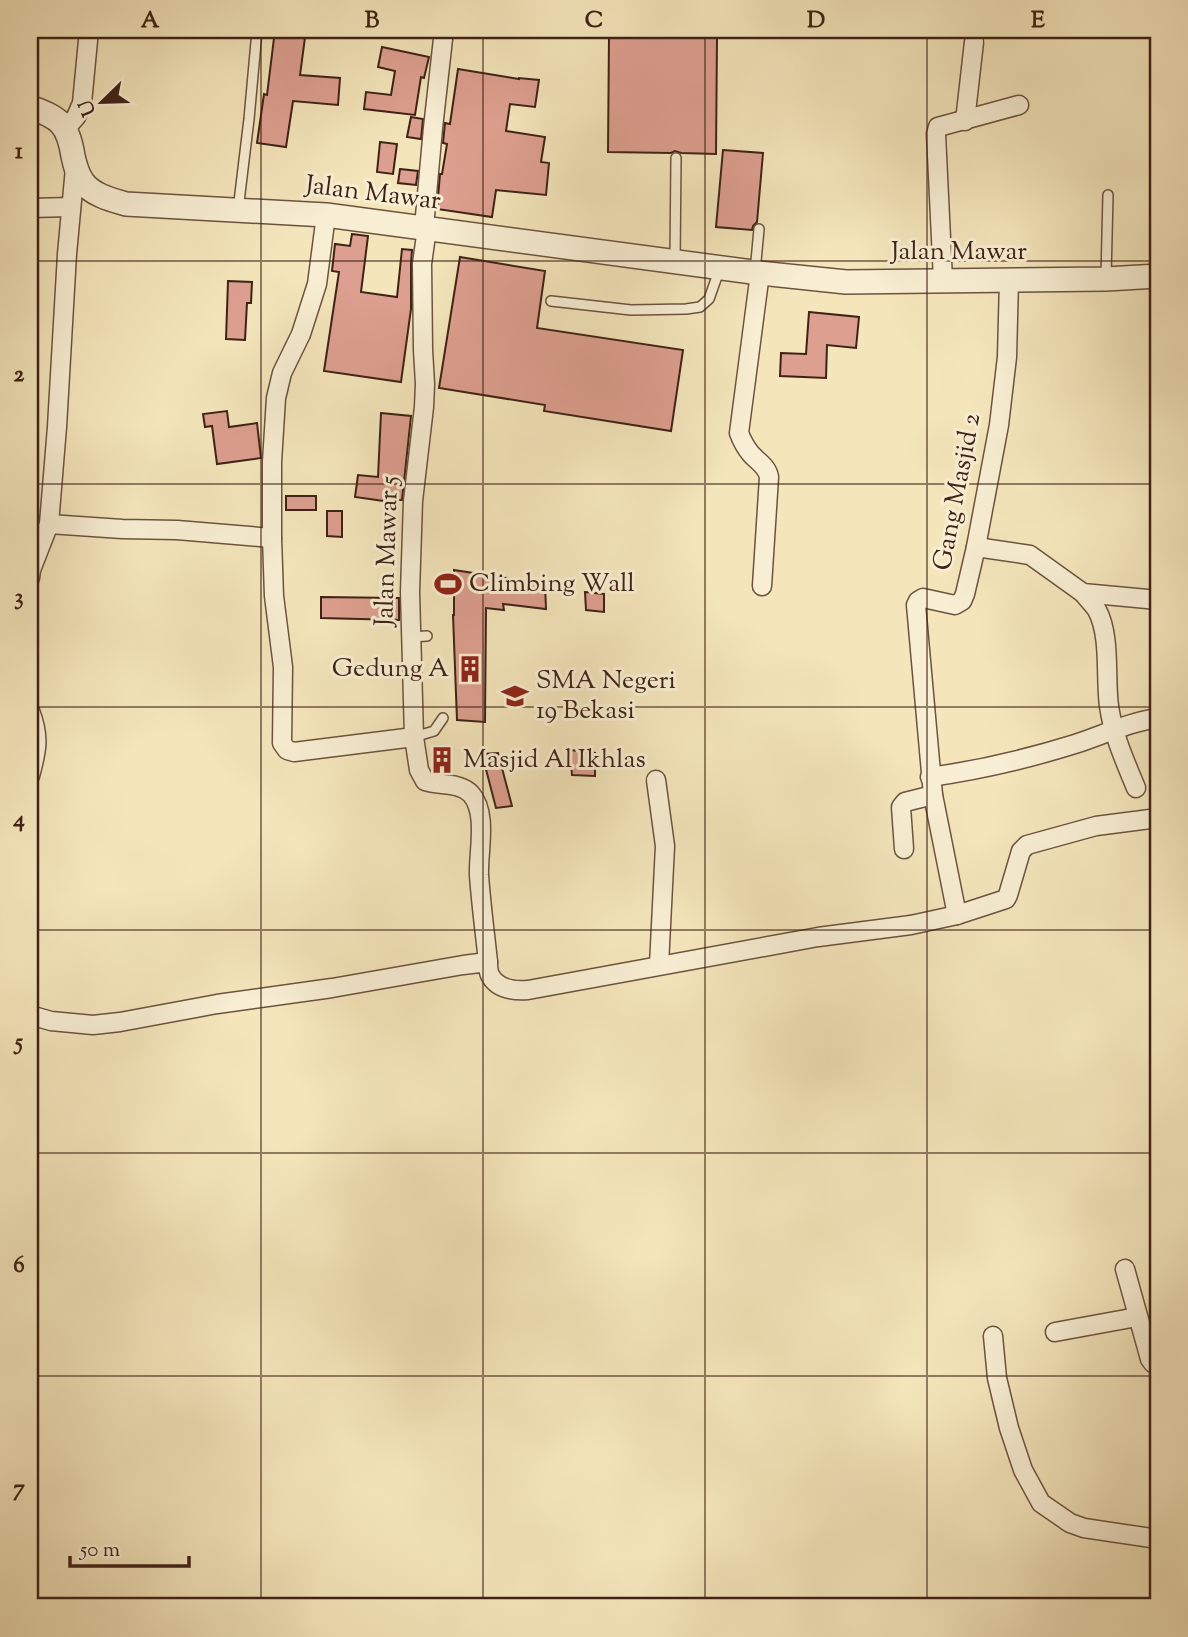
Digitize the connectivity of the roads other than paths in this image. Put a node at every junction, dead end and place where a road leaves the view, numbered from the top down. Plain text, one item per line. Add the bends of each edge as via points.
1 (89, 30) edge
2 (444, 30) edge
3 (257, 31) edge
4 (974, 42) dead end
5 (1019, 105) dead end
6 (30, 107) edge
7 (965, 121) junction
8 (66, 128) junction
9 (676, 159) dead end
10 (75, 168) junction
11 (1108, 195) dead end
12 (71, 207) junction
13 (30, 208) edge
14 (238, 210) junction
15 (326, 215) junction
16 (425, 227) junction
17 (759, 229) dead end
18 (676, 262) junction
19 (720, 267) junction
20 (757, 273) junction
21 (1158, 276) edge
22 (1106, 279) junction
23 (943, 280) junction
24 (1009, 280) junction
25 (551, 301) dead end
26 (49, 524) junction
27 (272, 538) junction
28 (976, 547) junction
29 (30, 573) edge
30 (762, 586) dead end
31 (1083, 593) junction
32 (1158, 600) edge
33 (30, 711) edge
34 (443, 718) dead end
35 (1158, 718) edge
36 (1113, 729) junction
37 (414, 737) junction
38 (30, 776) edge
39 (656, 780) dead end
40 (932, 786) junction
41 (1136, 788) dead end
42 (1158, 818) edge
43 (904, 849) dead end
44 (957, 915) junction
45 (488, 962) junction
46 (659, 965) junction
47 (30, 1015) edge
48 (1125, 1269) dead end
49 (1137, 1317) junction
50 (1055, 1332) dead end
51 (993, 1336) dead end
52 (1158, 1362) edge
53 (1158, 1539) edge

1 - 8 street via 82,103
2 - 16 street, Jalan Mawar 5
3 - 14 lane
4 - 7 street
5 - 7 street
6 - 8 street
7 - 23 street via 938,127 936,134
8 - 10 street
9 - 18 lane
10 - 12 street
10 - 14 street, Jalan Mawar via 92,190 126,204
11 - 22 lane
12 - 13 street
12 - 26 street
14 - 15 street, Jalan Mawar
15 - 16 street, Jalan Mawar
15 - 27 street via 317,284 276,398
16 - 18 street, Jalan Mawar
16 - 37 street, Jalan Mawar 5 via 425,384 413,501 410,592 419,637
17 - 20 lane
18 - 19 street, Jalan Mawar
19 - 20 street, Jalan Mawar
19 - 25 lane via 709,299 700,307 631,310
20 - 23 street, Jalan Mawar via 846,282
20 - 30 street via 739,433 769,477
21 - 22 street, Jalan Mawar
22 - 24 street, Jalan Mawar
23 - 24 street, Jalan Mawar
24 - 28 street, Gang Masjid 2 via 999,425
26 - 27 street
26 - 29 street
27 - 37 street via 283,667 284,747 294,752
28 - 31 street via 1030,555
28 - 40 street, Gang Masjid 2 via 962,601 956,605 923,598 916,605
31 - 32 street
31 - 36 street via 1102,625
33 - 38 street via 37,746
34 - 37 lane via 434,731
35 - 36 street
36 - 40 street
36 - 41 street
37 - 45 street, Jalan Mawar 5 via 425,781 463,788 475,800
39 - 46 street via 665,846
40 - 43 street via 901,807
40 - 44 street, Gang Masjid 2
42 - 44 street via 1096,826 1024,847 1006,899
44 - 46 street
45 - 46 street via 490,975 513,991
45 - 47 street via 93,1025
48 - 49 street
49 - 50 street
49 - 52 street via 1150,1359
51 - 53 street via 997,1378 1012,1437 1041,1503 1084,1528

